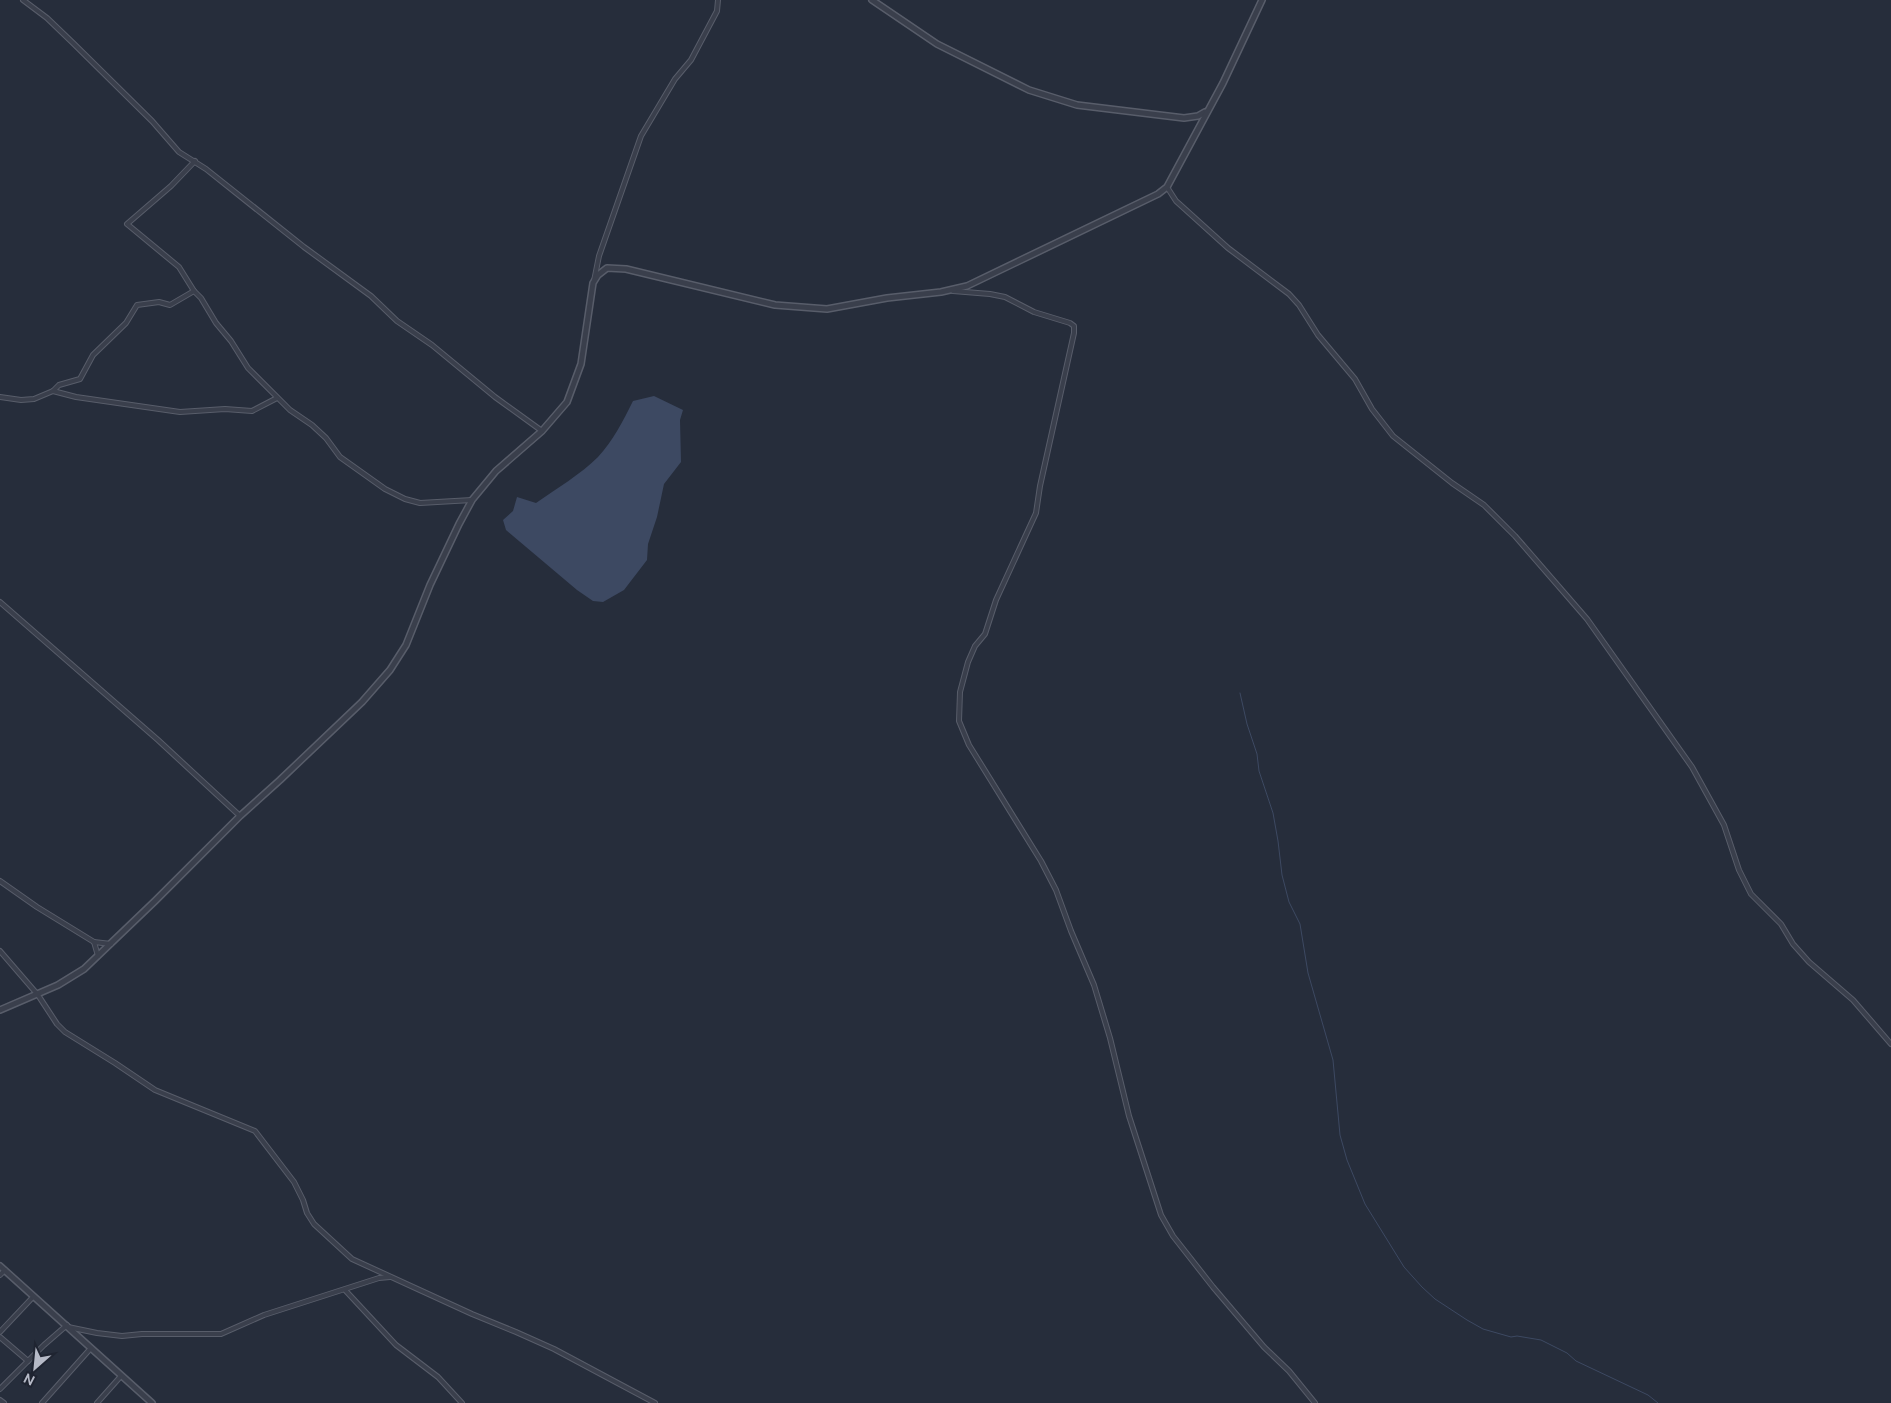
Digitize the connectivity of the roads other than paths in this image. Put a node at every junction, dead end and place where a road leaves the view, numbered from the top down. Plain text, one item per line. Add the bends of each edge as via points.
1 (23, 0) edge
2 (718, 0) edge
3 (872, 0) edge
4 (1262, 0) edge
5 (1207, 110) junction
6 (1190, 118) junction
7 (1197, 130) junction
8 (195, 161) junction
9 (1168, 188) junction
10 (593, 283) junction
11 (951, 290) junction
12 (194, 291) junction
13 (53, 391) junction
14 (0, 397) edge
15 (277, 398) junction
16 (542, 431) junction
17 (472, 500) junction
18 (0, 602) edge
19 (240, 816) junction
20 (0, 881) edge
21 (94, 942) junction
22 (111, 944) junction
23 (0, 951) edge
24 (98, 956) junction
25 (38, 995) junction
26 (0, 1010) edge
27 (1891, 1044) edge
28 (2, 1268) edge
29 (0, 1275) edge
30 (392, 1277) junction
31 (345, 1290) junction
32 (33, 1298) junction
33 (67, 1326) junction
34 (0, 1332) edge
35 (0, 1337) edge
36 (91, 1348) junction
37 (28, 1361) junction
38 (122, 1376) junction
39 (0, 1389) edge
40 (0, 1400) edge
41 (4, 1403) edge
42 (42, 1403) edge
43 (97, 1403) edge
44 (152, 1403) edge
45 (462, 1403) edge
46 (655, 1403) edge
47 (1315, 1403) edge

1 - 8 street via 73,43 179,152
2 - 10 street via 717,11 691,60 675,79 641,136 599,256
3 - 6 street via 937,44 1029,90 1077,105
4 - 5 street
5 - 6 street
5 - 7 street
6 - 7 street
7 - 9 street
8 - 12 street via 127,224 178,267
8 - 16 street
9 - 11 street via 981,280
9 - 27 street via 1176,201 1228,248 1272,280 1299,305 1393,436 1484,505 1587,619 1692,766 1715,805 1751,894 1782,924 1793,944 1809,962 1853,1000
10 - 11 street via 607,268 626,269 776,305 827,309
10 - 16 street via 581,364 573,388 561,410
11 - 47 street via 1005,297 1034,312 1074,326 1036,513 996,600 985,634 974,646 968,662 960,692 961,729 1030,841 1056,890 1102,1007 1128,1116 1161,1215 1173,1236 1213,1287
12 - 13 street via 170,305 159,302 137,305 126,323 93,355 80,379 59,385
12 - 15 street via 248,368
13 - 14 street via 34,399
13 - 15 street via 180,412 225,409 252,412
15 - 17 street via 312,424 340,457 385,490 420,504
16 - 17 street via 496,471
17 - 19 street via 395,663 355,708
18 - 19 street
19 - 22 street
20 - 21 street
21 - 22 street
21 - 24 street
22 - 24 street
23 - 25 street
24 - 25 street via 71,978
25 - 26 street
25 - 30 street via 64,1032 143,1083 162,1094 255,1131 294,1182 307,1213 318,1229 352,1259
28 - 29 street
28 - 32 street
30 - 31 street
30 - 46 street via 561,1353
31 - 33 street via 264,1315 229,1332 214,1335 118,1336
31 - 45 street via 396,1345 438,1377
32 - 33 street
32 - 34 street
33 - 36 street
33 - 37 street
35 - 37 street
36 - 38 street
36 - 42 street
37 - 39 street
38 - 43 street
38 - 44 street
40 - 41 street

